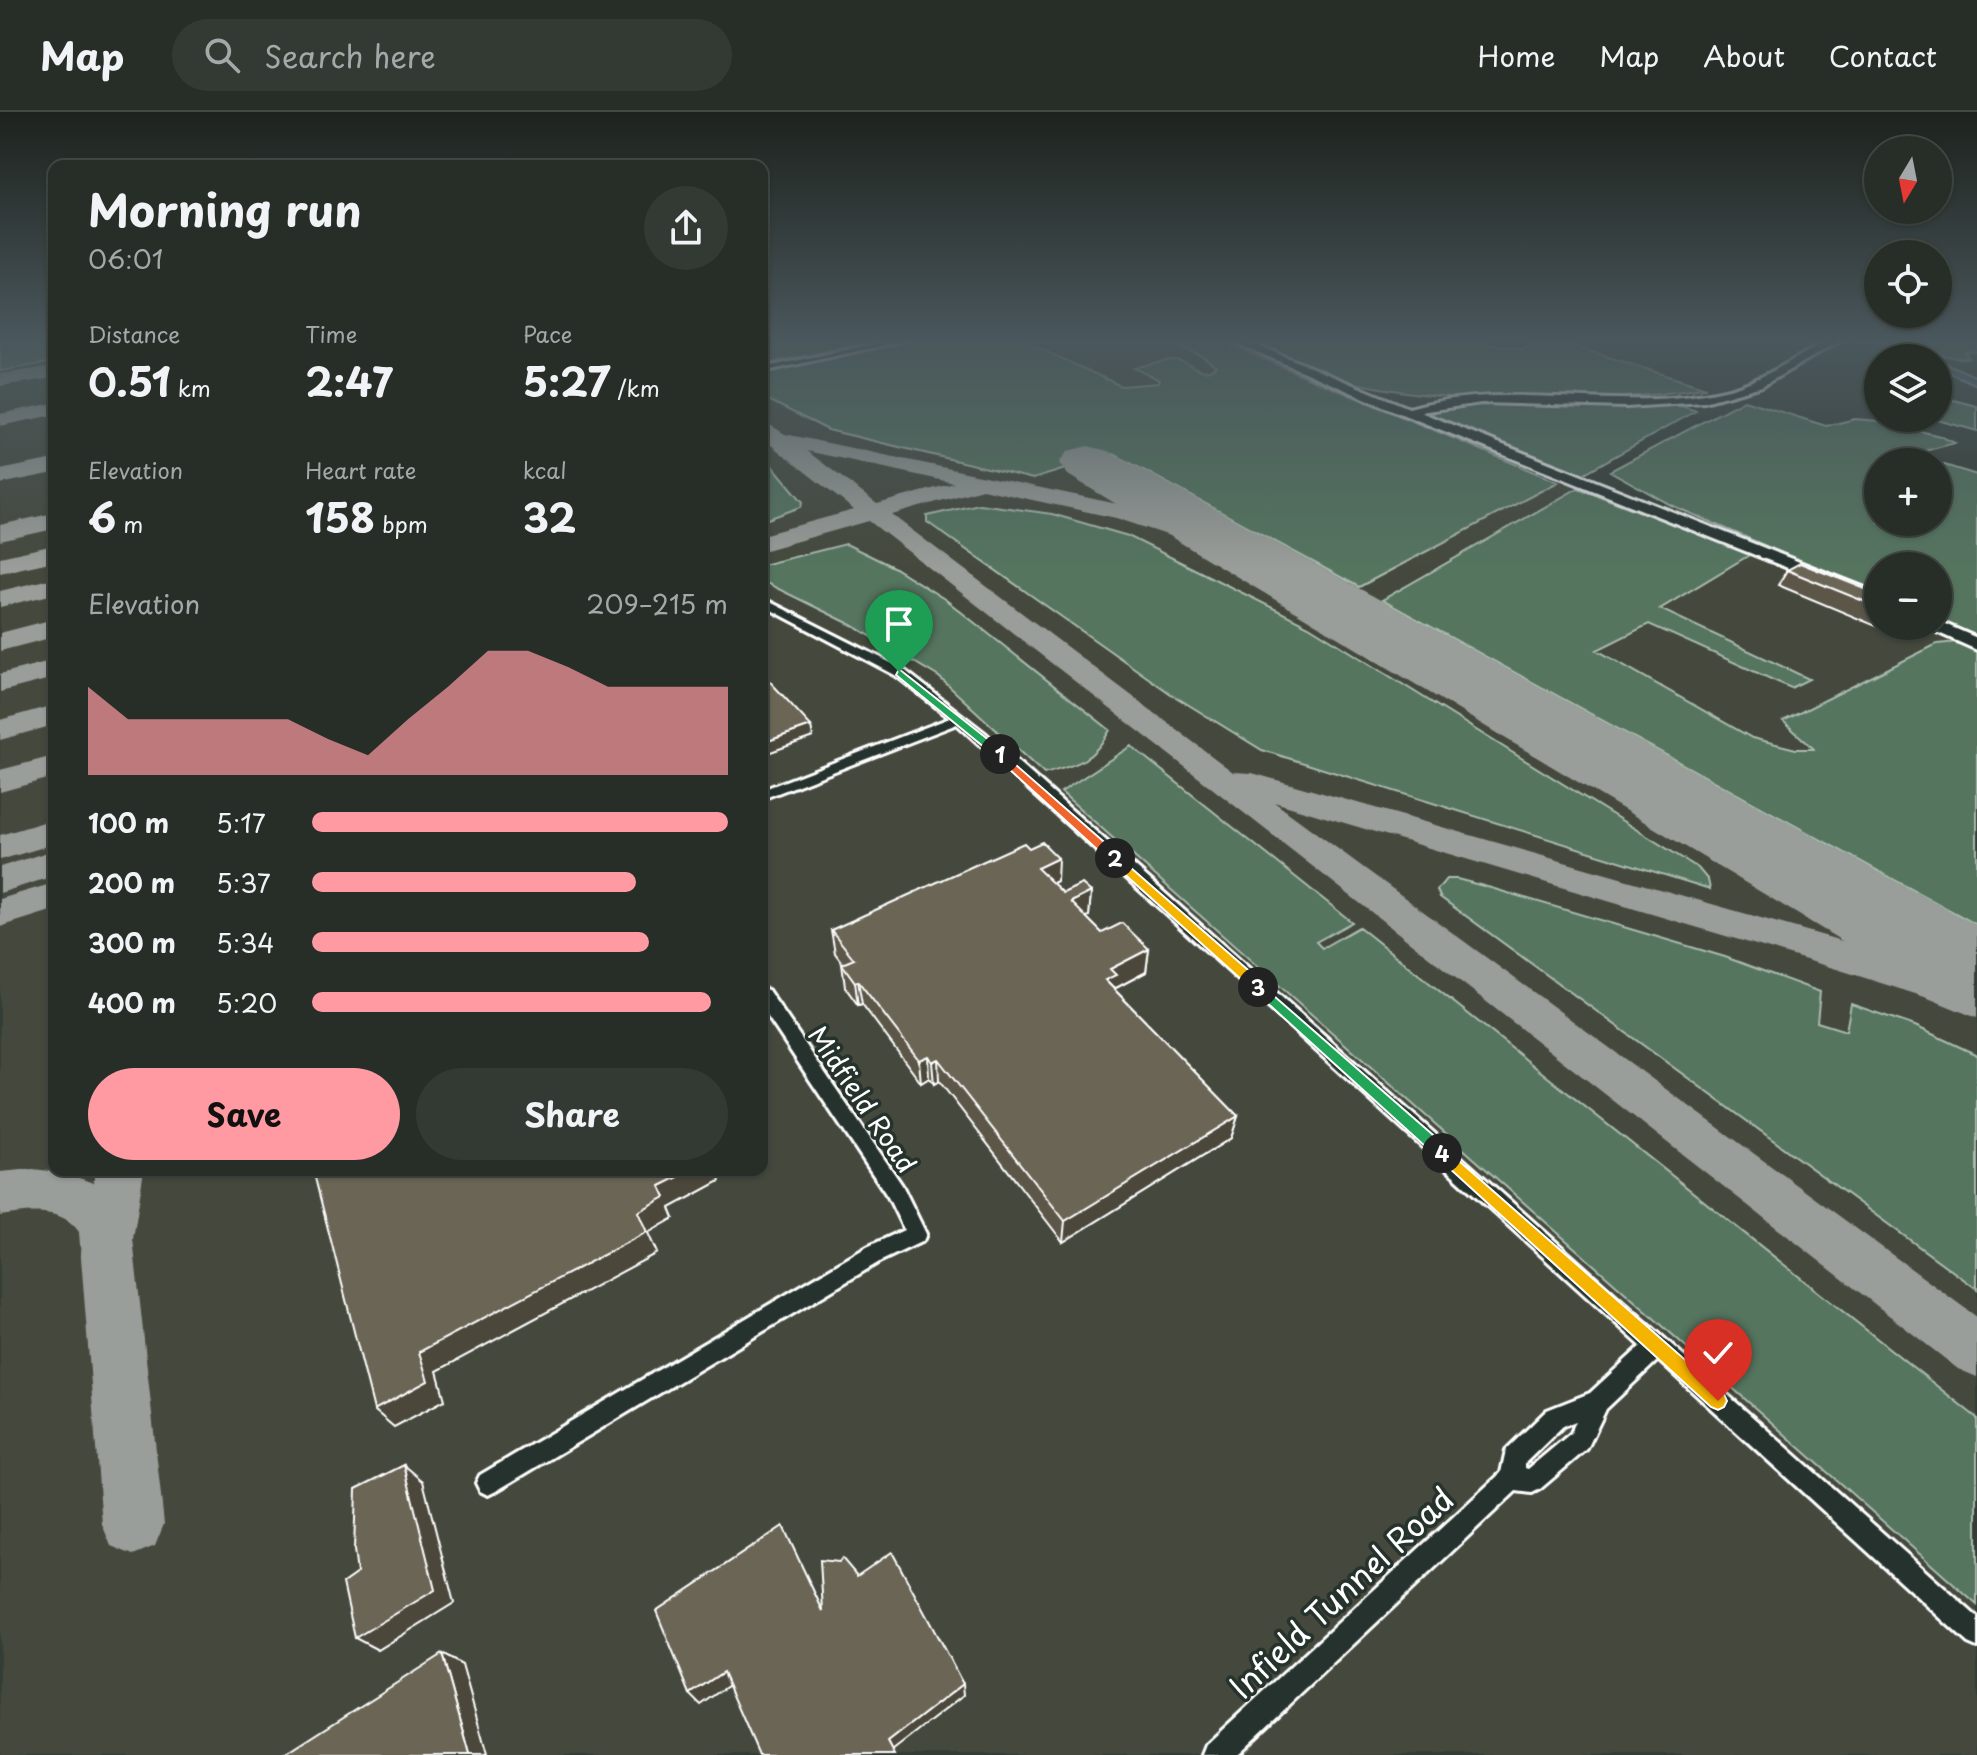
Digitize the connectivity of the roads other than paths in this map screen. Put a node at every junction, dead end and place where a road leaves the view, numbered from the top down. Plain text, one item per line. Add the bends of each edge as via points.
1 (1417, 416) edge
2 (1864, 593) edge
3 (768, 602) edge
4 (1952, 633) edge
5 (1977, 645) edge
6 (959, 719) junction
7 (768, 793) edge
8 (768, 1004) edge
9 (1657, 1346) junction
10 (1598, 1401) junction
11 (1512, 1479) junction
12 (488, 1483) dead end
13 (1977, 1634) edge
14 (1216, 1755) edge

1 - 2 street
3 - 6 street via 899,672
4 - 5 street
6 - 7 street
6 - 9 street
8 - 12 street, Midfield Road via 895,1191 916,1234
9 - 10 street, Infield Tunnel Road
9 - 13 street
10 - 11 street, Infield Tunnel Road via 1555,1418 1514,1458
10 - 11 street, Infield Tunnel Road via 1579,1441 1532,1481
11 - 14 street, Infield Tunnel Road

